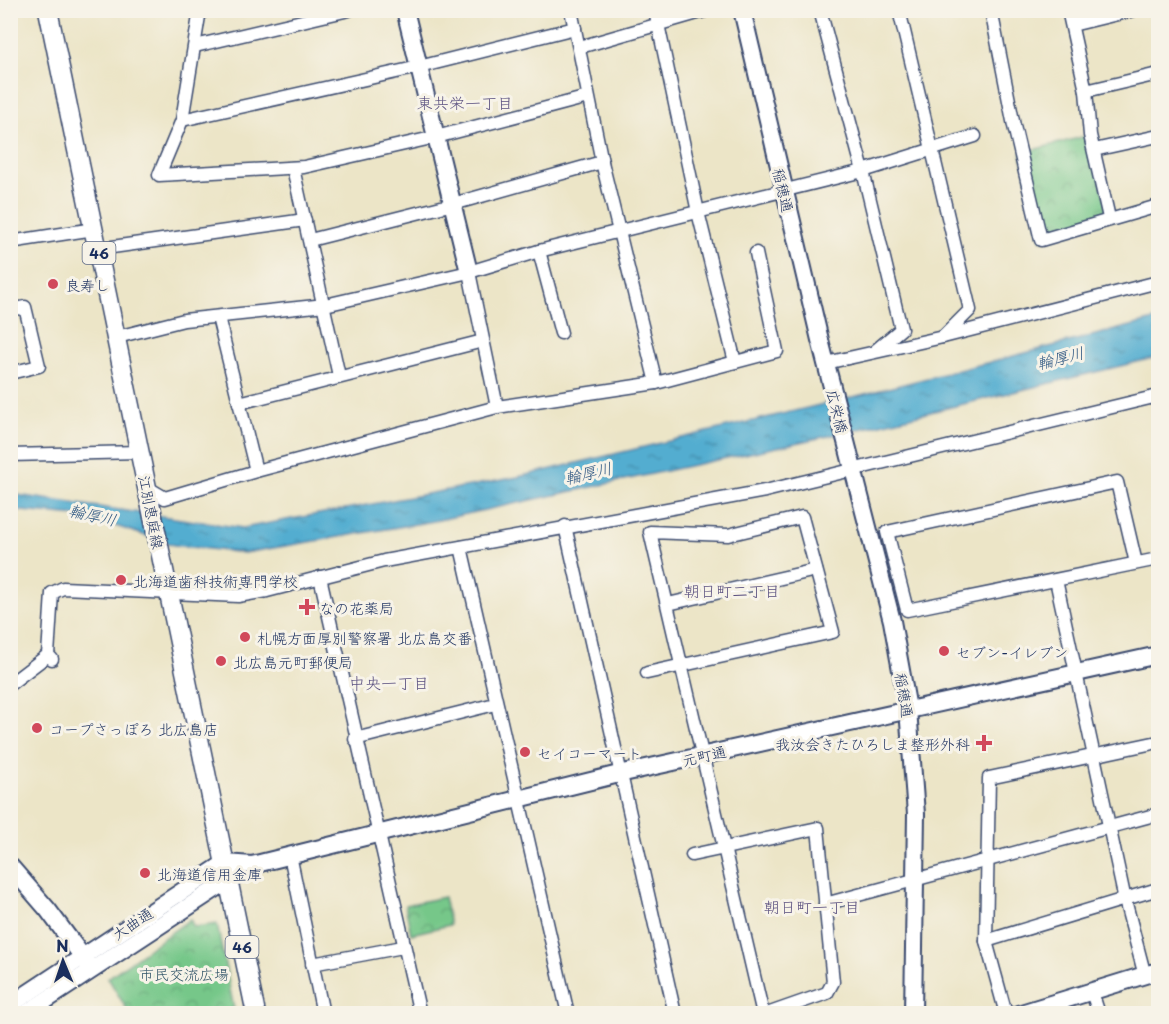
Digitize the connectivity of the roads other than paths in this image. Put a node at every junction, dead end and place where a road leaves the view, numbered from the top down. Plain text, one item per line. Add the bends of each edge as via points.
1 (48, 10) edge
2 (200, 10) edge
3 (349, 10) edge
4 (405, 10) edge
5 (571, 10) edge
6 (655, 10) edge
7 (708, 10) edge
8 (742, 10) edge
9 (820, 10) edge
10 (898, 10) edge
11 (991, 10) edge
12 (1068, 10) edge
13 (1134, 10) edge
14 (658, 25) junction
15 (1072, 26) junction
16 (575, 28) junction
17 (195, 46) junction
18 (580, 47) junction
19 (419, 67) junction
20 (1158, 74) edge
21 (1086, 91) junction
22 (588, 97) junction
23 (182, 120) junction
24 (975, 136) dead end
25 (1158, 136) edge
26 (436, 137) junction
27 (931, 148) junction
28 (1094, 150) junction
29 (602, 162) junction
30 (293, 168) junction
31 (863, 171) junction
32 (784, 190) junction
33 (453, 204) junction
34 (1158, 206) edge
35 (698, 212) junction
36 (1109, 218) junction
37 (305, 220) junction
38 (94, 229) junction
39 (618, 231) junction
40 (310, 240) junction
41 (10, 242) edge
42 (98, 249) junction
43 (539, 251) junction
44 (756, 253) dead end
45 (469, 272) junction
46 (1158, 282) edge
47 (325, 305) junction
48 (10, 310) edge
49 (219, 317) junction
50 (561, 333) dead end
51 (117, 337) junction
52 (943, 337) junction
53 (483, 341) junction
54 (875, 351) junction
55 (735, 362) junction
56 (827, 366) junction
57 (10, 373) edge
58 (339, 376) junction
59 (656, 383) junction
60 (1158, 396) edge
61 (239, 403) junction
62 (497, 407) junction
63 (140, 452) junction
64 (849, 453) joint
65 (10, 455) edge
66 (853, 470) junction
67 (256, 471) junction
68 (148, 491) junction
69 (565, 526) junction
70 (461, 547) junction
71 (1158, 559) edge
72 (1136, 563) junction
73 (816, 570) junction
74 (320, 577) junction
75 (1056, 580) junction
76 (169, 592) junction
77 (668, 604) junction
78 (1158, 655) edge
79 (683, 666) junction
80 (1076, 672) junction
81 (647, 673) dead end
82 (10, 684) edge
83 (495, 704) junction
84 (908, 709) junction
85 (355, 739) junction
86 (1158, 742) edge
87 (704, 755) junction
88 (1095, 756) junction
89 (619, 774) junction
90 (519, 799) junction
91 (1158, 814) edge
92 (1110, 826) junction
93 (379, 834) junction
94 (725, 849) junction
95 (290, 855) junction
96 (692, 855) dead end
97 (987, 860) junction
98 (10, 866) edge
99 (226, 872) junction
100 (915, 881) junction
101 (1158, 889) edge
102 (1125, 900) junction
103 (825, 904) junction
104 (986, 941) junction
105 (403, 947) junction
106 (87, 964) junction
107 (312, 964) junction
108 (1152, 973) edge
109 (1092, 992) junction
110 (10, 1005) edge
111 (25, 1014) edge
112 (256, 1014) edge
113 (323, 1014) edge
114 (420, 1014) edge
115 (568, 1014) edge
116 (675, 1014) edge
117 (765, 1014) edge
118 (913, 1014) edge
119 (1006, 1014) edge
120 (1018, 1014) edge
121 (1099, 1014) edge

1 - 38 main road, 江別恵庭線 / 46
2 - 17 street
3 - 17 street
4 - 19 street
5 - 16 street
6 - 14 street
7 - 14 street
8 - 32 street, 稲穂通
9 - 31 street
10 - 27 street
11 - 36 street via 1041,240
12 - 15 street
13 - 15 street
14 - 18 street
14 - 35 street
15 - 21 street
16 - 18 street
16 - 19 street
17 - 23 street
18 - 22 street
19 - 23 street
19 - 26 street
20 - 21 street
21 - 28 street
22 - 26 street
22 - 29 street
23 - 30 street via 159,175
24 - 27 street
25 - 28 street
26 - 30 street
26 - 33 street
27 - 31 street
27 - 52 street via 970,310
28 - 36 street
29 - 33 street
29 - 39 street
30 - 37 street
31 - 32 street
31 - 54 street via 901,328
32 - 35 street
32 - 56 street, 稲穂通
33 - 40 street
33 - 45 street
34 - 36 street
35 - 39 street
35 - 55 street
37 - 40 street
37 - 42 street
38 - 41 street
38 - 42 main road, 江別恵庭線 / 46
39 - 43 street
39 - 59 street
40 - 47 street
42 - 51 main road, 江別恵庭線 / 46
43 - 45 street
43 - 50 street
44 - 55 street via 777,351
45 - 47 street
45 - 53 street
46 - 52 street
47 - 49 street
47 - 58 street
48 - 57 street via 25,308 39,366
49 - 51 street via 184,320
49 - 61 street
51 - 63 main road, 江別恵庭線 / 46
52 - 54 street
53 - 58 street
53 - 62 street
54 - 56 street
55 - 59 street
56 - 64 street, 広栄橋
58 - 61 street
59 - 62 street
60 - 66 street
61 - 67 street
62 - 67 street
63 - 65 street
63 - 68 main road, 江別恵庭線 / 46
64 - 66 street, 稲穂通
66 - 69 street via 765,491
66 - 84 street, 稲穂通 via 892,621
67 - 68 street via 165,498
68 - 76 main road, 江別恵庭線 / 46
69 - 70 street
69 - 89 street
70 - 74 street
70 - 83 street
71 - 72 street
72 - 75 street
72 - 75 street via 1117,482 888,532 907,610
73 - 77 street
73 - 77 street via 802,517 728,535 650,532
73 - 79 street via 833,632
74 - 76 street via 238,596
74 - 85 street
75 - 80 street
76 - 82 street via 63,588 52,593 50,657
76 - 99 main road, 江別恵庭線 / 46
77 - 79 street
78 - 80 street, 元町通
79 - 81 street
79 - 87 street
80 - 84 street, 元町通
80 - 88 street
83 - 85 street
83 - 90 street
84 - 87 street, 元町通
84 - 100 street, 稲穂通 via 915,770
85 - 93 street
86 - 88 street
87 - 89 street, 元町通
87 - 94 street
88 - 92 street
88 - 97 street via 990,778
89 - 90 street, 元町通
89 - 116 street
90 - 93 street, 元町通
90 - 115 street
91 - 92 street
92 - 97 street
92 - 102 street
93 - 95 street, 元町通
93 - 105 street
94 - 96 street
94 - 103 street via 818,828
94 - 117 street
95 - 99 street, 元町通
95 - 107 street
97 - 100 street
97 - 104 street
98 - 106 street
99 - 106 street, 大曲通
99 - 112 main road, 江別恵庭線 / 46
100 - 103 street
100 - 118 street, 稲穂通
101 - 102 street
102 - 104 street
102 - 108 street
103 - 117 street via 833,982 826,993
104 - 119 street
105 - 107 street
105 - 114 street
106 - 110 street, 大曲通
106 - 111 street, 大曲通
107 - 113 street
108 - 109 street
109 - 120 street
109 - 121 street

